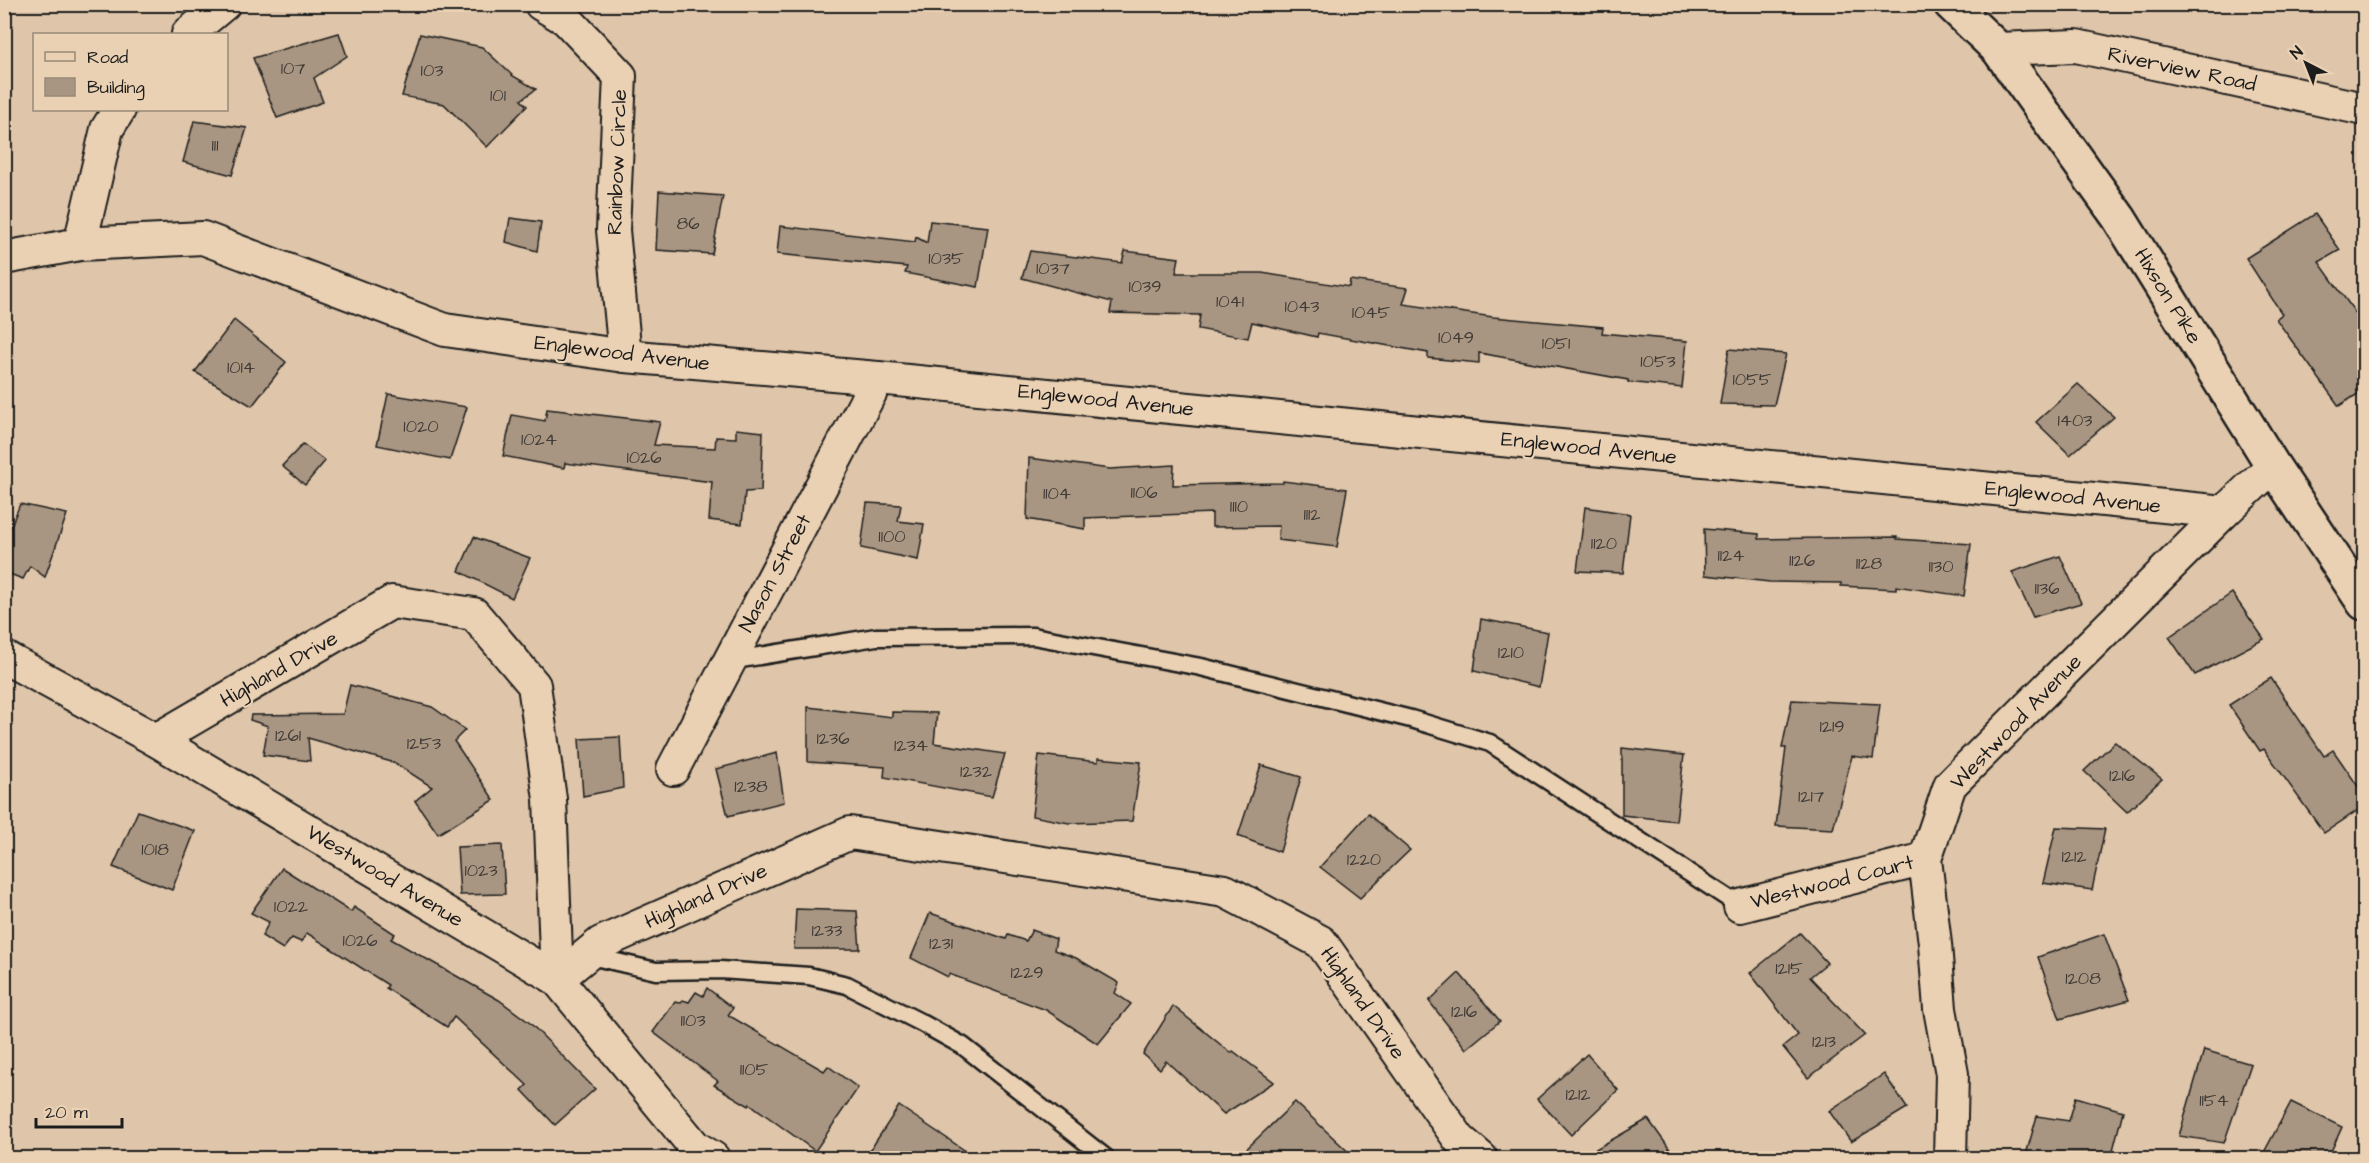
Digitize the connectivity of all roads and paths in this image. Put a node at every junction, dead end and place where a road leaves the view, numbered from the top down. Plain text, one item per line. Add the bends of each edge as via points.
1 (224, 4) edge
2 (541, 4) edge
3 (1951, 4) edge
4 (189, 33) edge
5 (1998, 49) junction
6 (2364, 109) edge
7 (118, 111) edge
8 (80, 244) junction
9 (4, 258) edge
10 (625, 356) junction
11 (878, 378) junction
12 (2273, 466) junction
13 (2224, 512) junction
14 (2364, 603) edge
15 (4, 657) edge
16 (729, 661) junction
17 (156, 740) junction
18 (673, 769) dead end
19 (1925, 859) junction
20 (1740, 906) joint
21 (586, 955) junction
22 (557, 979) junction
23 (713, 1158) edge
24 (1106, 1158) edge
25 (1481, 1158) edge
26 (1950, 1158) edge

1 - 4 street
2 - 10 street, Rainbow Circle via 567,19 620,76 613,230
3 - 5 main road, Hixson Pike
5 - 6 street, Riverview Road via 2076,46
5 - 12 main road, Hixson Pike via 2119,218
7 - 8 street via 107,129
8 - 9 street, Englewood Avenue
8 - 10 street, Englewood Avenue via 203,238 445,330
10 - 11 street, Englewood Avenue
11 - 13 street, Englewood Avenue
11 - 16 street, Nason Street
12 - 13 street, Westwood Avenue
12 - 14 main road, Hixson Pike
13 - 19 street, Westwood Avenue via 1950,785
15 - 17 street, Westwood Avenue
16 - 18 street, Nason Street
16 - 20 lane via 876,637 1033,636 1201,667 1411,719 1490,743
17 - 22 street, Westwood Avenue
17 - 22 street, Highland Drive via 392,602 474,614 534,685 550,799
19 - 20 street, Westwood Court
19 - 26 street, Westwood Avenue via 1940,1009 1952,1074
21 - 22 street, Highland Drive
21 - 24 lane via 656,971 720,970 809,976 847,986 963,1046
21 - 25 street, Highland Drive via 601,943 850,833 1226,891 1321,942 1459,1139
22 - 23 street, Westwood Avenue via 695,1147

